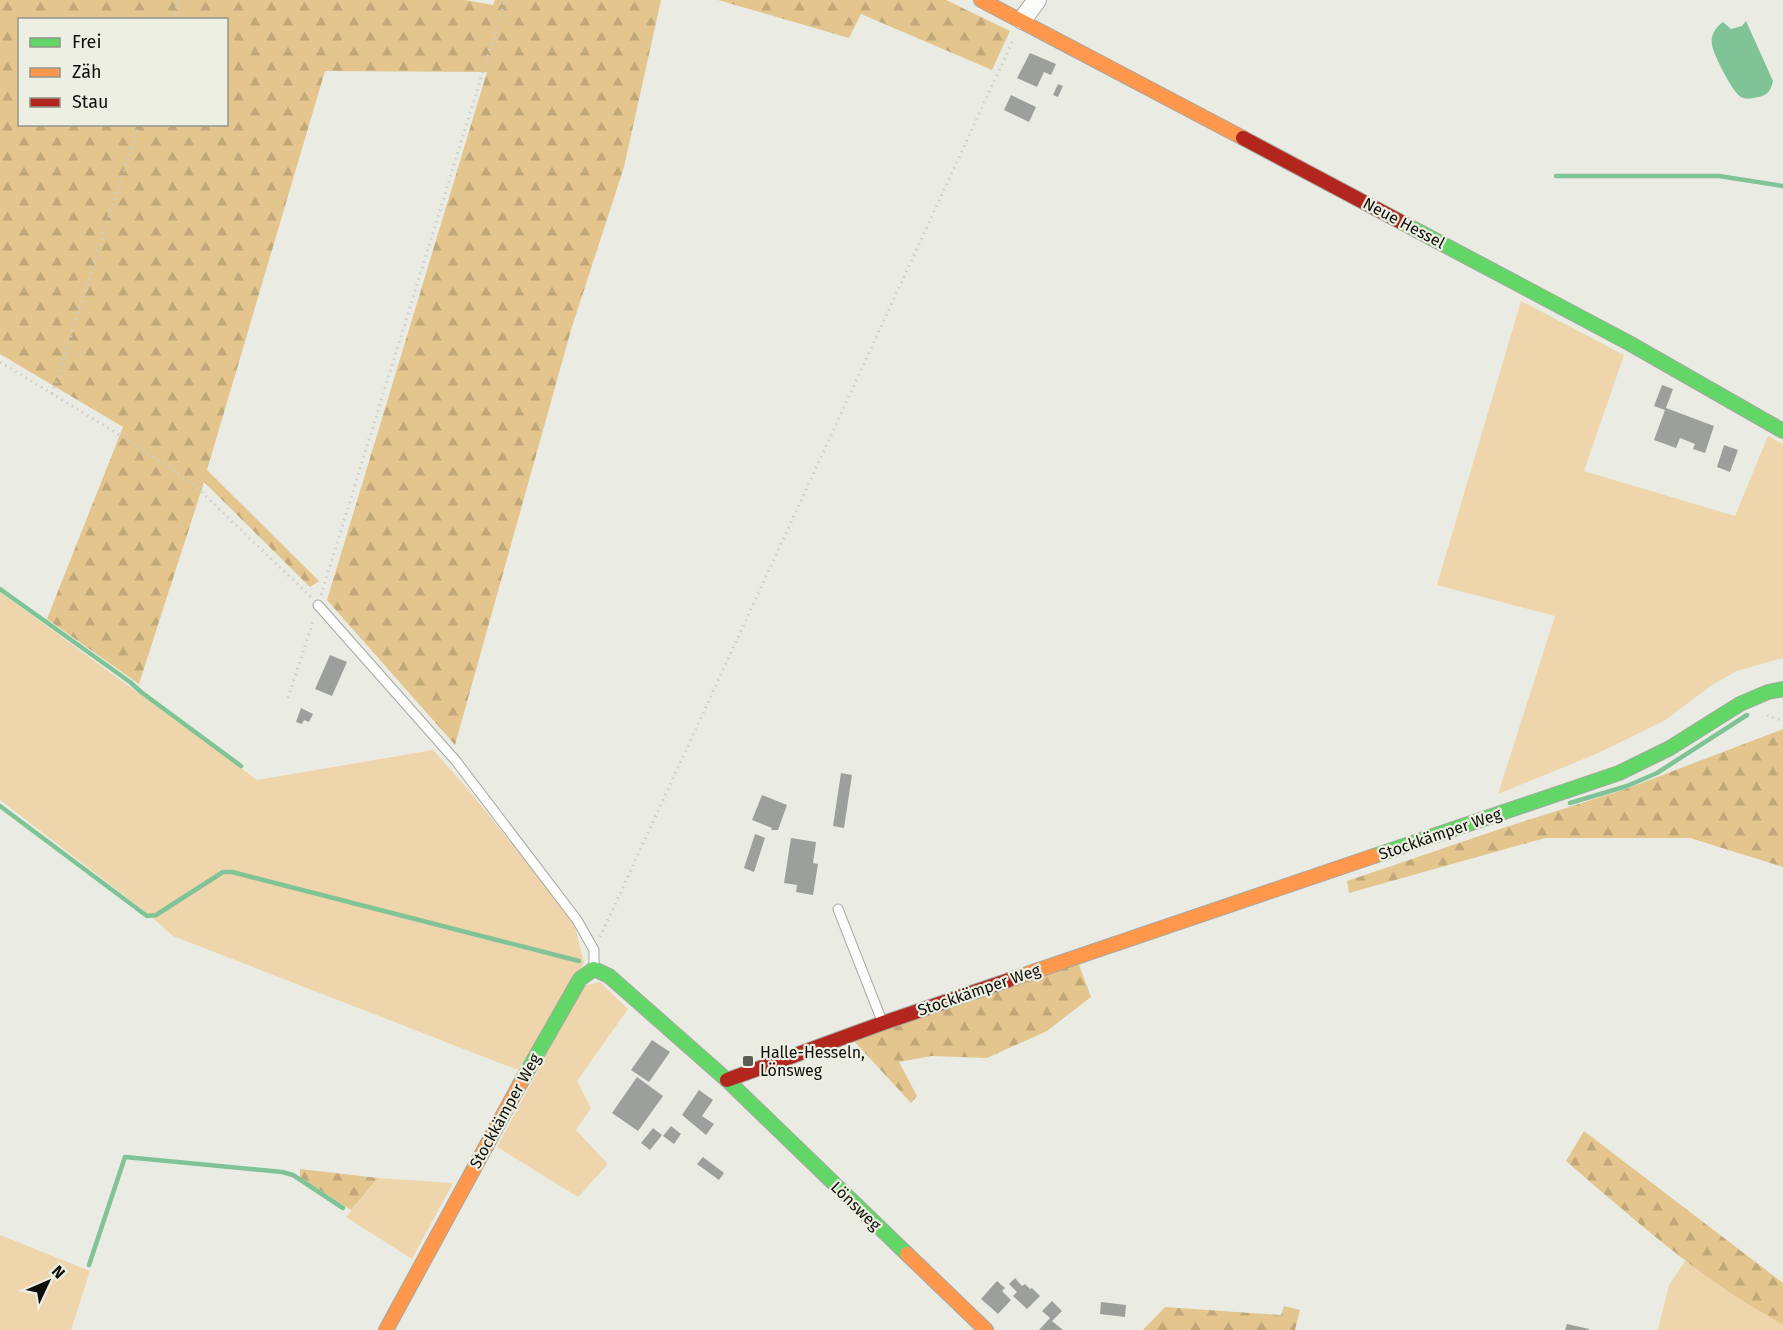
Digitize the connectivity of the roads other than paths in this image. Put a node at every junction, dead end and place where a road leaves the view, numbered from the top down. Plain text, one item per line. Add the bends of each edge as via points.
1 (981, 0) edge
2 (1037, 0) edge
3 (1022, 20) junction
4 (1783, 431) edge
5 (318, 604) road end
6 (1783, 688) edge
7 (838, 909) dead end
8 (594, 969) junction
9 (883, 1023) junction
10 (727, 1080) junction
11 (386, 1330) edge
12 (986, 1330) edge

1 - 3 street, Neue Hessel
2 - 3 street
3 - 4 street, Neue Hessel via 1618,338
5 - 8 lane via 456,761 577,920 594,950
6 - 9 street, Stockkämper Weg via 1728,709 1652,759 1619,773
7 - 9 lane
8 - 10 street via 609,976
8 - 11 street, Stockkämper Weg via 574,989
9 - 10 street, Stockkämper Weg
10 - 12 street, Lönsweg

